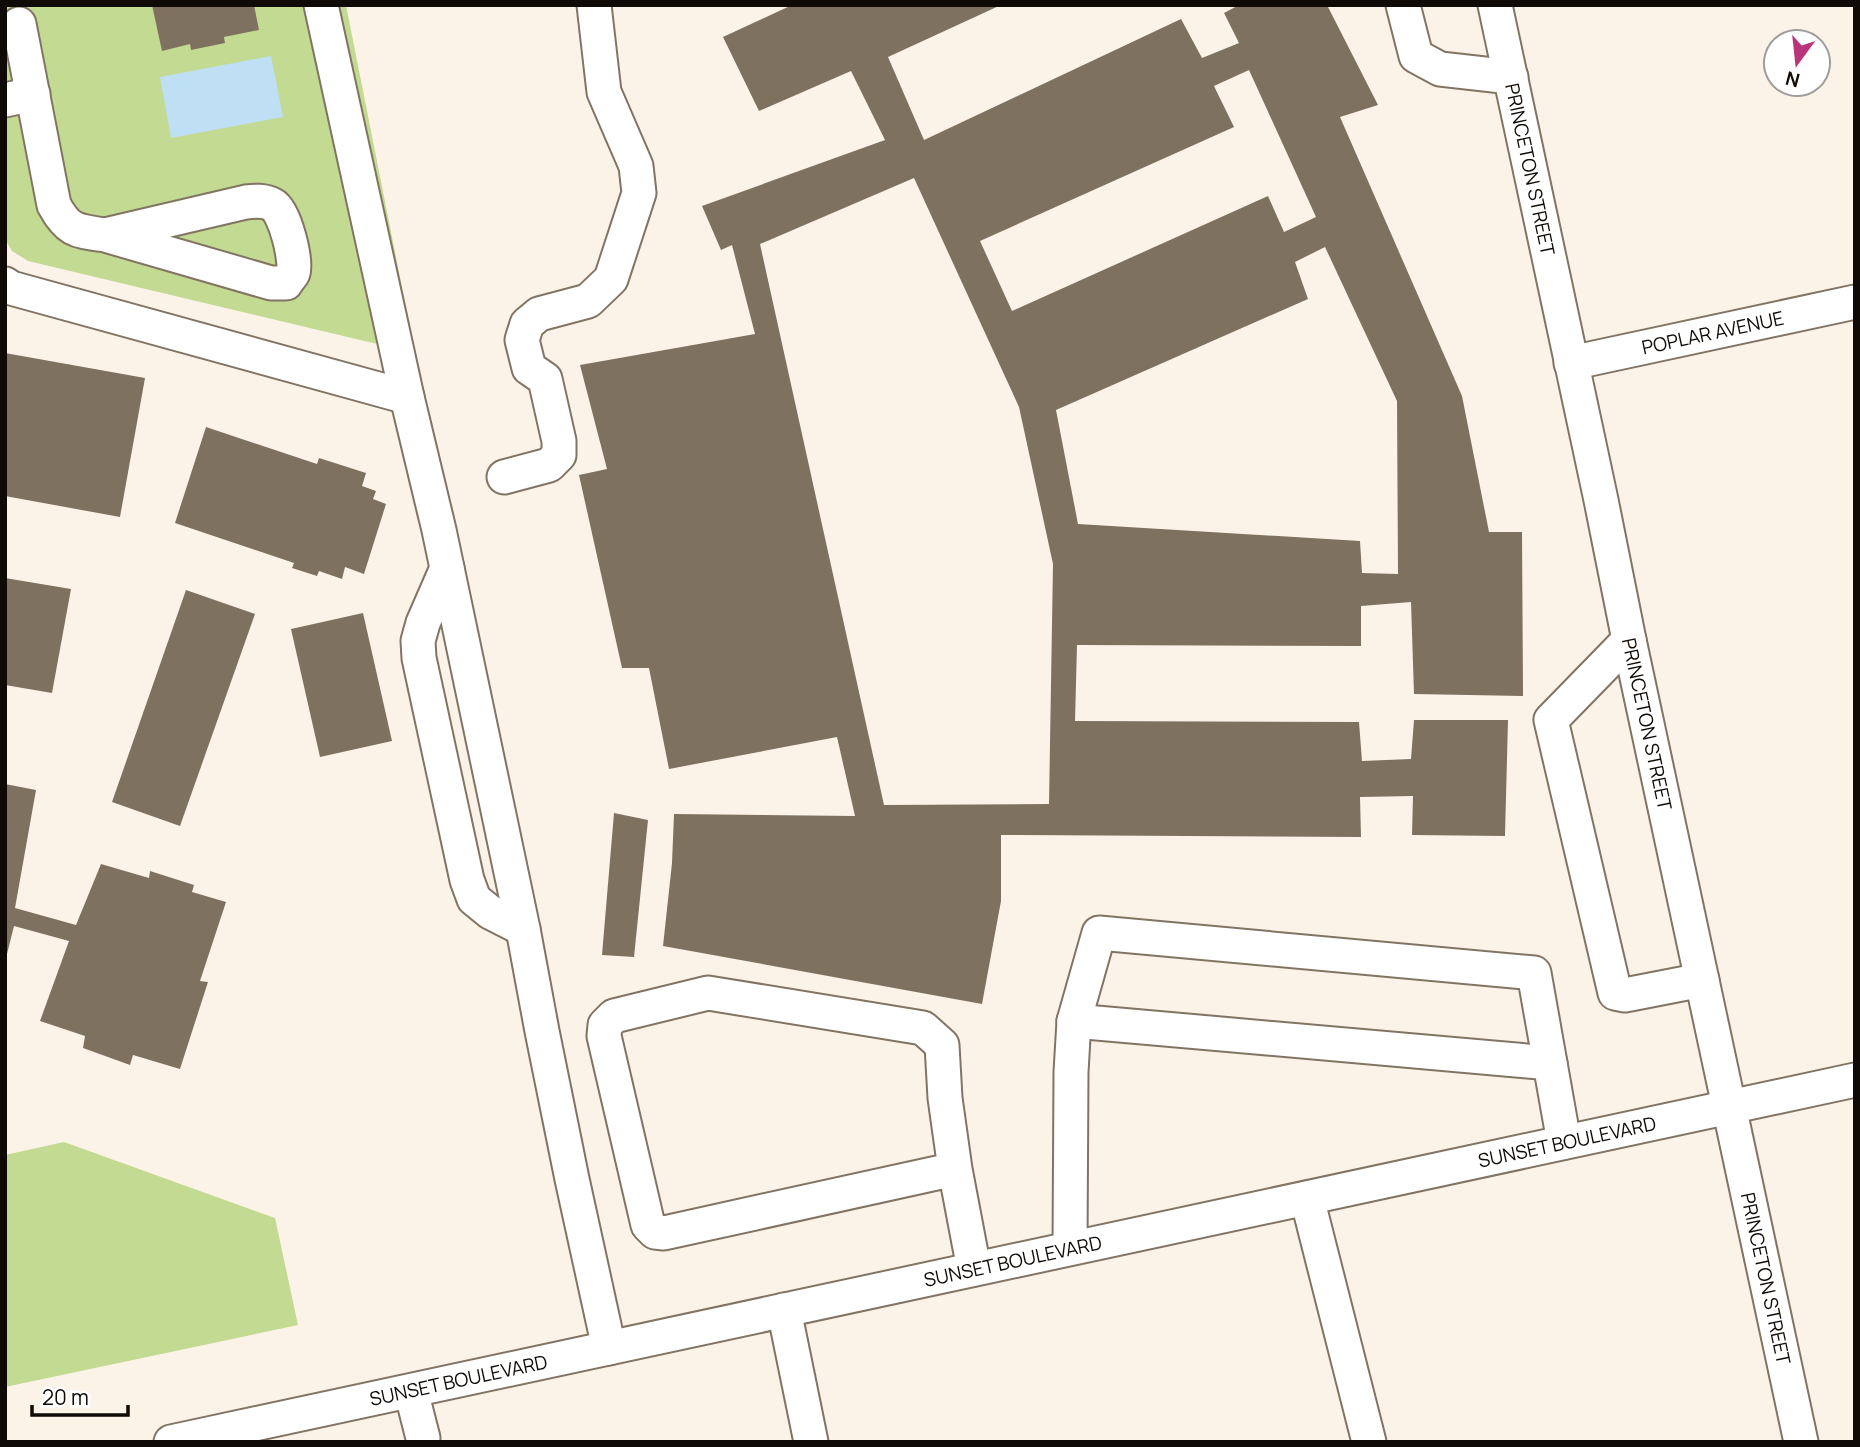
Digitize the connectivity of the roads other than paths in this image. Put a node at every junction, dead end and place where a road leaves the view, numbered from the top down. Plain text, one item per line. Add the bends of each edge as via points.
1 (321, 5) edge
2 (594, 5) edge
3 (1403, 5) edge
4 (1495, 5) edge
5 (19, 24) dead end
6 (1511, 77) junction
7 (19, 97) edge
8 (104, 235) junction
9 (5, 284) edge
10 (1855, 302) edge
11 (1571, 363) junction
12 (407, 397) junction
13 (504, 477) dead end
14 (447, 568) junction
15 (1629, 640) junction
16 (523, 929) junction
17 (1702, 980) junction
18 (1074, 1021) junction
19 (1550, 1063) junction
20 (1855, 1080) edge
21 (1730, 1107) junction
22 (1564, 1142) junction
23 (955, 1168) junction
24 (1307, 1198) junction
25 (1070, 1248) junction
26 (974, 1269) junction
27 (784, 1310) junction
28 (609, 1348) junction
29 (411, 1391) junction
30 (273, 1431) edge
31 (423, 1438) dead end
32 (171, 1442) edge
33 (811, 1442) edge
34 (1369, 1442) edge
35 (1801, 1442) edge

1 - 12 street
2 - 13 street via 604,92 636,166 639,194 611,279 588,301 539,314 527,324 522,340 529,368 545,379 559,455 549,465
3 - 6 street via 1416,57 1440,69
4 - 6 street, PRINCETON STREET
5 - 7 street
6 - 11 street, PRINCETON STREET
7 - 8 street via 64,223
8 - 8 street via 271,284 286,282 293,273 283,216 275,206 260,201
9 - 12 street
10 - 11 street, POPLAR AVENUE
11 - 15 street, PRINCETON STREET
12 - 14 street
14 - 16 street
14 - 16 street via 423,623 419,658 474,899
15 - 17 street, PRINCETON STREET
15 - 17 street via 1551,720 1615,993
16 - 28 street
17 - 21 street, PRINCETON STREET
18 - 19 street
18 - 19 street via 1099,933 1534,973
18 - 25 street
19 - 22 street
20 - 21 street, SUNSET BOULEVARD
21 - 22 street, SUNSET BOULEVARD
21 - 35 street, PRINCETON STREET
22 - 24 street, SUNSET BOULEVARD
23 - 23 street via 655,1232 648,1225 605,1025 614,1016 708,993 923,1028 942,1045
23 - 26 street
24 - 25 street, SUNSET BOULEVARD
24 - 34 street
25 - 26 street, SUNSET BOULEVARD
26 - 27 street, SUNSET BOULEVARD
27 - 28 street, SUNSET BOULEVARD
27 - 33 street
28 - 29 street, SUNSET BOULEVARD
29 - 30 street, SUNSET BOULEVARD
29 - 31 street
30 - 32 street, SUNSET BOULEVARD

